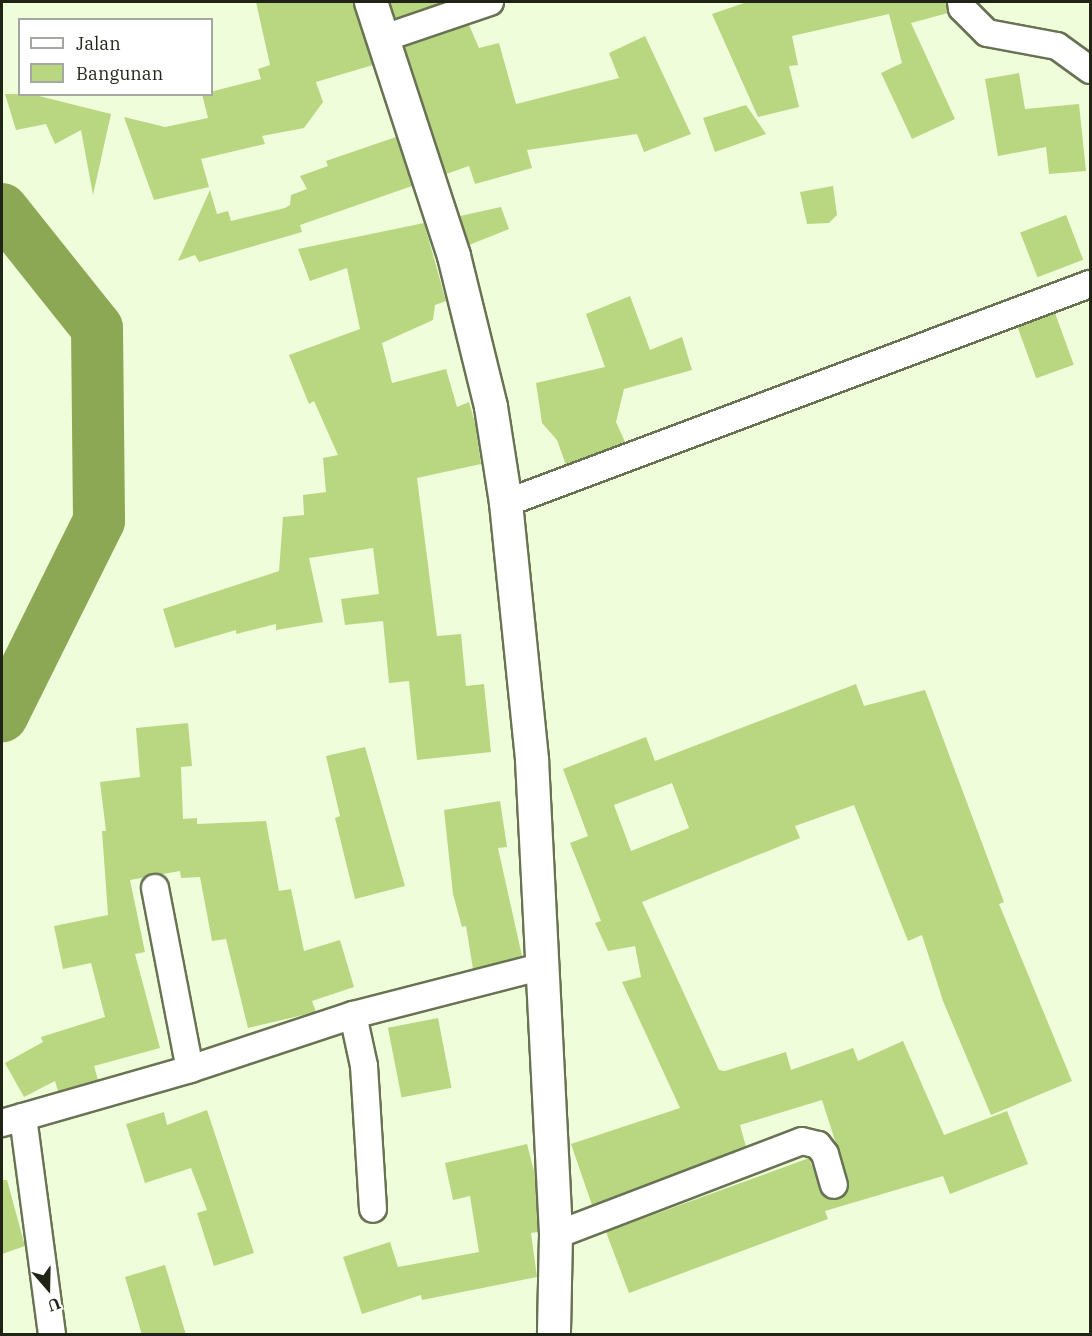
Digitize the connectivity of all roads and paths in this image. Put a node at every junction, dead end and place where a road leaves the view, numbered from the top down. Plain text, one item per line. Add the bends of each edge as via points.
1 (371, 2) edge
2 (490, 2) edge
3 (961, 2) edge
4 (384, 38) junction
5 (1090, 70) edge
6 (1090, 284) edge
7 (506, 503) junction
8 (155, 888) dead end
9 (540, 967) junction
10 (353, 1015) junction
11 (190, 1069) junction
12 (12, 1120) edge
13 (834, 1185) dead end
14 (373, 1209) dead end
15 (556, 1235) junction
16 (52, 1335) edge
17 (554, 1335) edge

1 - 4 street
2 - 4 street
3 - 5 street via 962,8 987,33 1057,46
4 - 7 street via 454,256 491,407
6 - 7 street
7 - 9 street via 532,760
8 - 11 street
9 - 10 street
9 - 15 street
10 - 11 street
10 - 14 street via 364,1066
11 - 12 street
12 - 16 street
13 - 15 street via 825,1154 818,1145 802,1141
15 - 17 street

